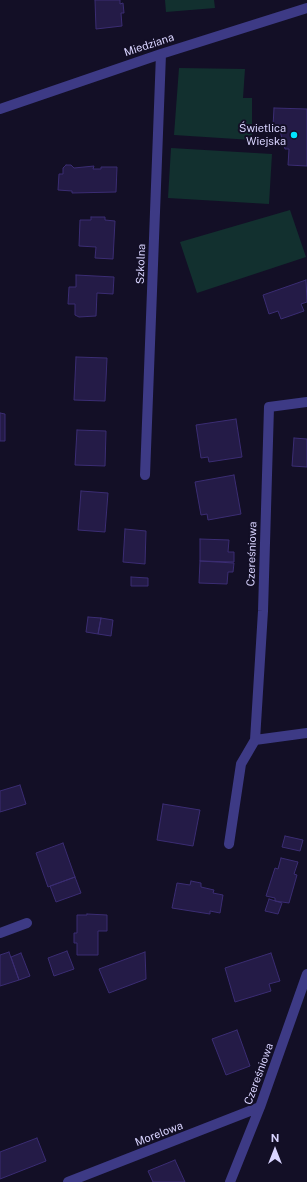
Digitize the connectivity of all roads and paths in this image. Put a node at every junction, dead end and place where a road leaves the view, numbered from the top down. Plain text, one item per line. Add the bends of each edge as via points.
1 (307, 8) edge
2 (161, 54) junction
3 (0, 109) edge
4 (307, 402) edge
5 (145, 475) dead end
6 (307, 733) edge
7 (255, 740) junction
8 (229, 844) dead end
9 (27, 923) dead end
10 (0, 932) edge
11 (307, 974) edge
12 (260, 1108) junction
13 (68, 1182) edge
14 (230, 1182) edge

1 - 2 street, Miedziana
2 - 3 street, Miedziana
2 - 5 street, Szkolna
4 - 7 street, Czereśniowa via 269,407
6 - 7 street
7 - 8 street, Czereśniowa via 241,764
9 - 10 street
11 - 12 street, Czereśniowa
12 - 13 street, Morelowa
12 - 14 street, Czereśniowa

